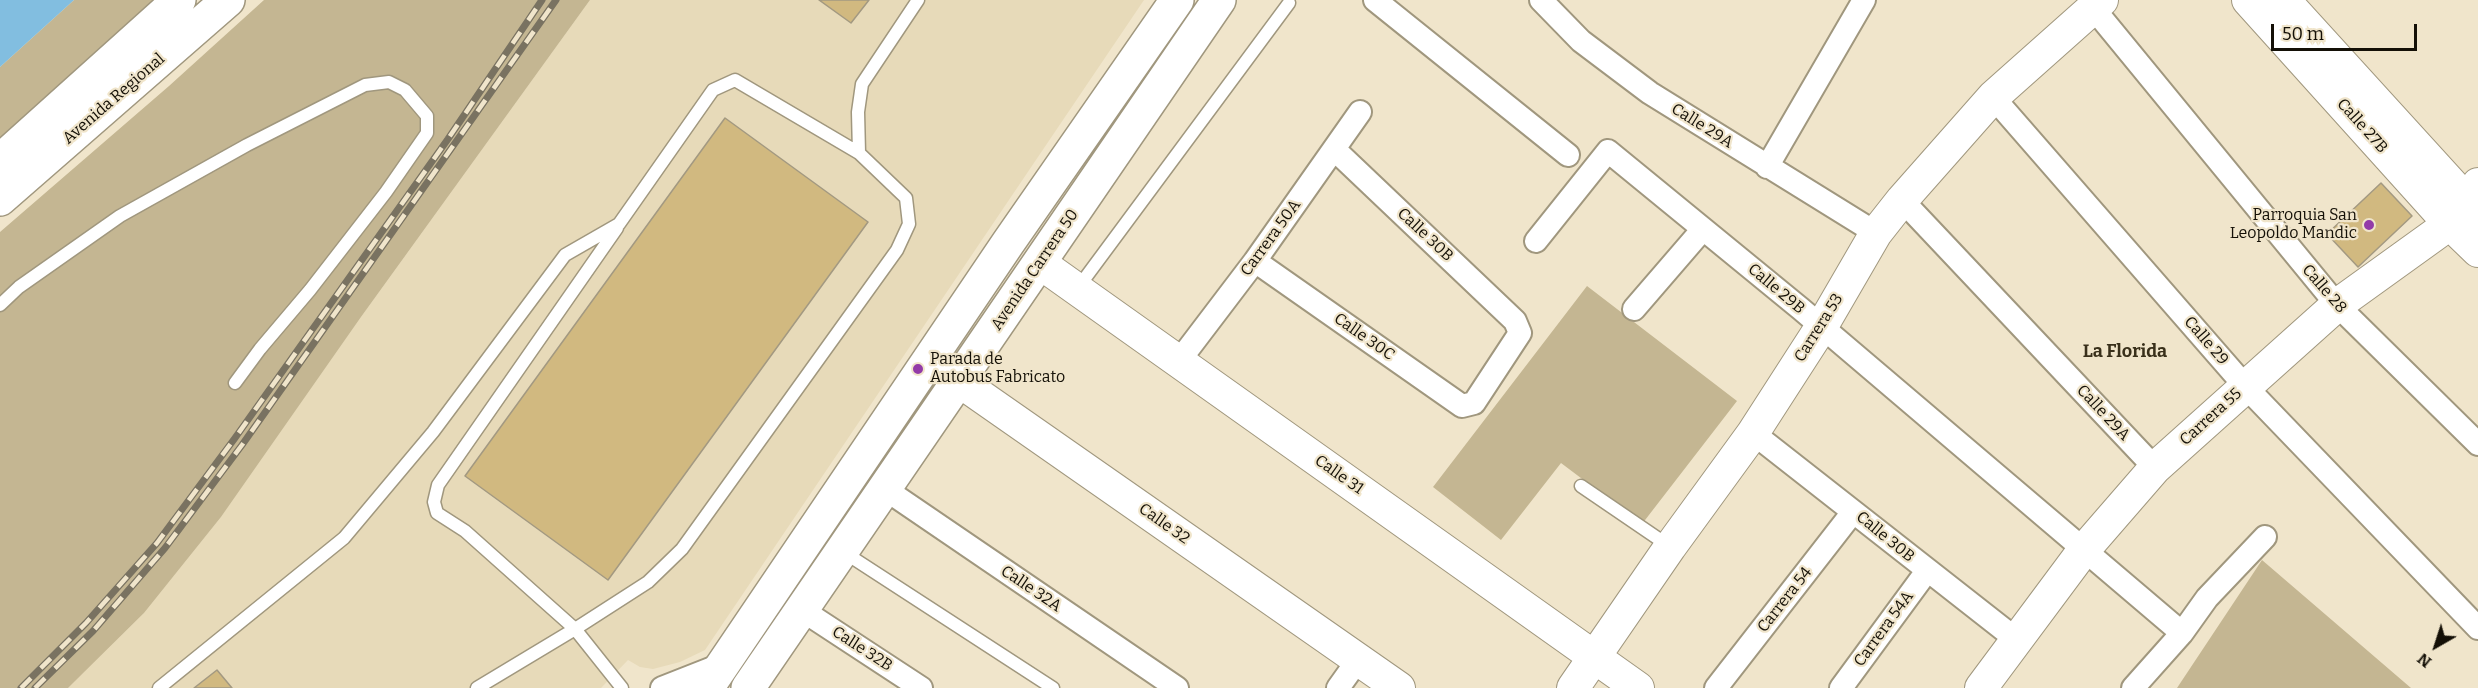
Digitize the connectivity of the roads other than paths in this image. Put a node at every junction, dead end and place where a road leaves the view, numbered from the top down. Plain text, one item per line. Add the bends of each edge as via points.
1 (179, 0) edge
2 (228, 0) edge
3 (918, 0) edge
4 (1177, 0) edge
5 (1219, 0) edge
6 (1375, 0) edge
7 (1541, 0) edge
8 (1864, 0) edge
9 (2248, 0) edge
10 (2284, 0) edge
11 (1289, 3) dead end
12 (2098, 4) edge
13 (1993, 97) junction
14 (1360, 112) dead end
15 (1335, 150) junction
16 (859, 153) junction
17 (1568, 155) dead end
18 (0, 161) edge
19 (1767, 167) junction
20 (0, 199) edge
21 (1902, 200) junction
22 (2468, 205) edge
23 (620, 224) junction
24 (1703, 229) junction
25 (1876, 233) junction
26 (1536, 241) dead end
27 (2478, 251) edge
28 (1255, 261) junction
29 (1040, 263) junction
30 (1077, 289) junction
31 (0, 305) edge
32 (2337, 305) junction
33 (1635, 309) dead end
34 (1822, 326) junction
35 (929, 360) junction
36 (1179, 361) junction
37 (959, 381) junction
38 (235, 383) dead end
39 (2245, 386) junction
40 (1474, 403) joint
41 (1753, 433) junction
42 (2478, 444) edge
43 (2155, 468) junction
44 (1581, 486) dead end
45 (885, 489) junction
46 (1853, 512) junction
47 (2265, 537) dead end
48 (1670, 546) junction
49 (842, 551) junction
50 (2084, 551) junction
51 (1927, 571) junction
52 (802, 610) junction
53 (2478, 628) edge
54 (574, 630) junction
55 (2182, 633) junction
56 (2017, 640) junction
57 (1595, 657) junction
58 (1358, 660) junction
59 (715, 676) edge
60 (159, 688) edge
61 (477, 688) edge
62 (622, 688) edge
63 (662, 688) edge
64 (748, 688) edge
65 (921, 688) edge
66 (1053, 688) edge
67 (1177, 688) edge
68 (1338, 688) edge
69 (1399, 688) edge
70 (1573, 688) edge
71 (1638, 688) edge
72 (1716, 688) edge
73 (1841, 688) edge
74 (1981, 688) edge
75 (2133, 688) edge

1 - 18 main road, Avenida Regional
2 - 20 main road, Avenida Regional
3 - 16 lane via 862,84
4 - 35 main road
5 - 29 main road, Avenida Carrera 50
6 - 17 street
7 - 19 street, Calle 29A via 1581,41 1650,93
8 - 19 street
9 - 22 main road, Calle 27B
10 - 22 main road, Calle 27B
11 - 30 lane
12 - 13 main road, Carrera 53
12 - 32 street, Calle 28
13 - 21 main road, Carrera 53
13 - 39 street, Calle 29
14 - 15 street, Carrera 50A
15 - 28 street, Carrera 50A
15 - 40 street, Calle 30B via 1515,321 1520,333
16 - 23 lane via 735,80 713,90
16 - 54 lane via 906,198 909,224 897,250 682,549 648,582
19 - 25 street, Calle 29A
21 - 25 main road, Carrera 53
21 - 43 street, Calle 29A
22 - 27 main road, Calle 27B
22 - 32 main road, Carrera 55 via 2437,233
23 - 54 lane via 438,485 434,502 437,513 465,531
23 - 60 lane via 565,255 433,432 344,538
24 - 26 street, Calle 29B via 1608,151
24 - 33 street
24 - 34 street, Calle 29B
25 - 34 main road, Carrera 53
28 - 36 street, Carrera 50A
28 - 40 street, Calle 30C via 1462,406
29 - 30 main road, Calle 31
29 - 37 main road, Avenida Carrera 50
30 - 36 main road, Calle 31
31 - 38 lane via 19,287 120,216 246,145 365,85 389,82 405,90 427,116 427,134 380,200
32 - 39 main road, Carrera 55
32 - 42 street, Calle 28
34 - 41 main road, Carrera 53
34 - 50 street, Calle 29B
35 - 37 main road, Calle 32
35 - 59 main road
36 - 57 main road, Calle 31
37 - 45 main road, Avenida Carrera 50
37 - 58 main road, Calle 32
39 - 43 main road, Carrera 55
39 - 53 street, Calle 29
41 - 46 street, Calle 30B
41 - 48 main road, Carrera 53
43 - 50 main road, Carrera 55
44 - 48 lane
45 - 49 main road, Avenida Carrera 50
45 - 67 street, Calle 32A
46 - 51 street, Calle 30B
46 - 72 street, Carrera 54
47 - 55 street via 2207,598
48 - 57 main road, Carrera 53
49 - 52 main road, Avenida Carrera 50
49 - 66 lane
50 - 55 street, Calle 29B
50 - 56 main road, Carrera 55
51 - 56 street, Calle 30B
51 - 73 street, Carrera 54A
52 - 64 main road, Avenida Carrera 50
52 - 65 street, Calle 32B
54 - 61 lane
54 - 62 lane
55 - 75 street
56 - 74 main road, Carrera 55
57 - 70 main road, Carrera 53
57 - 71 main road, Calle 31
58 - 68 street
58 - 69 main road, Calle 32
59 - 63 street

